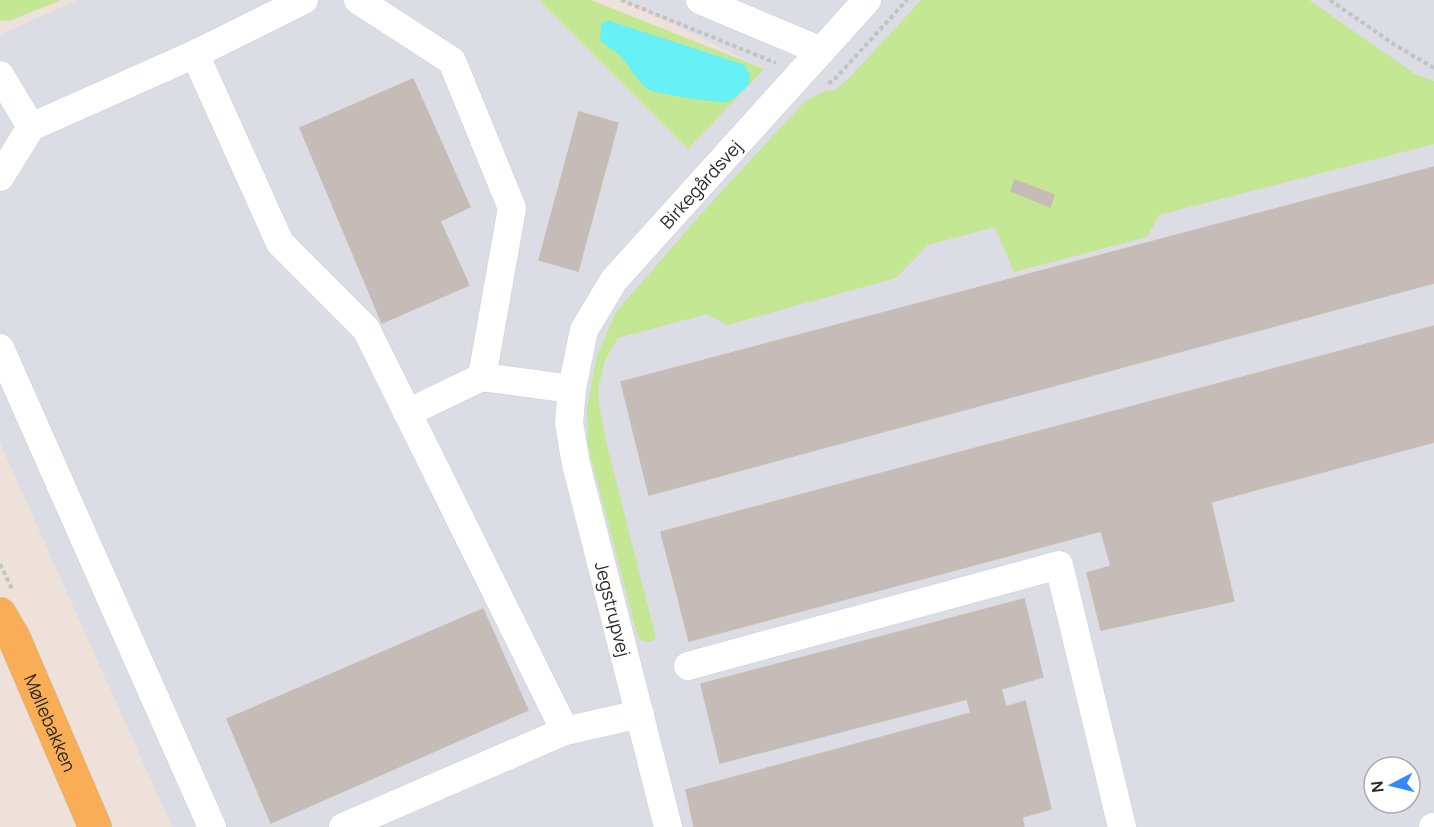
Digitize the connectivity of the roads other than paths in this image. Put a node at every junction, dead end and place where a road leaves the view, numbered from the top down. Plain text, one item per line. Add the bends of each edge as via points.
1 (304, 0) edge
2 (358, 0) edge
3 (700, 0) edge
4 (867, 0) edge
5 (821, 51) junction
6 (195, 54) junction
7 (0, 75) edge
8 (31, 127) junction
9 (0, 177) edge
10 (0, 348) edge
11 (482, 377) junction
12 (572, 389) junction
13 (407, 413) junction
14 (5, 621) edge
15 (688, 666) dead end
16 (639, 714) junction
17 (565, 731) junction
18 (95, 827) edge
19 (212, 827) edge
20 (343, 827) edge
21 (668, 827) edge
22 (1122, 827) edge

1 - 6 street
2 - 11 street via 452,61 512,208
3 - 5 street
4 - 5 street, Birkegårdsvej
5 - 12 street, Birkegårdsvej via 614,280 584,330
6 - 8 street
6 - 13 street via 280,243 366,329
7 - 8 street
8 - 9 street
10 - 19 street
11 - 12 street
11 - 13 street
12 - 16 street, Jegstrupvej via 569,423 576,464
13 - 17 street
14 - 18 main road, Møllebakken
15 - 22 street via 1059,565
16 - 17 street
16 - 21 street, Jegstrupvej
17 - 20 street

